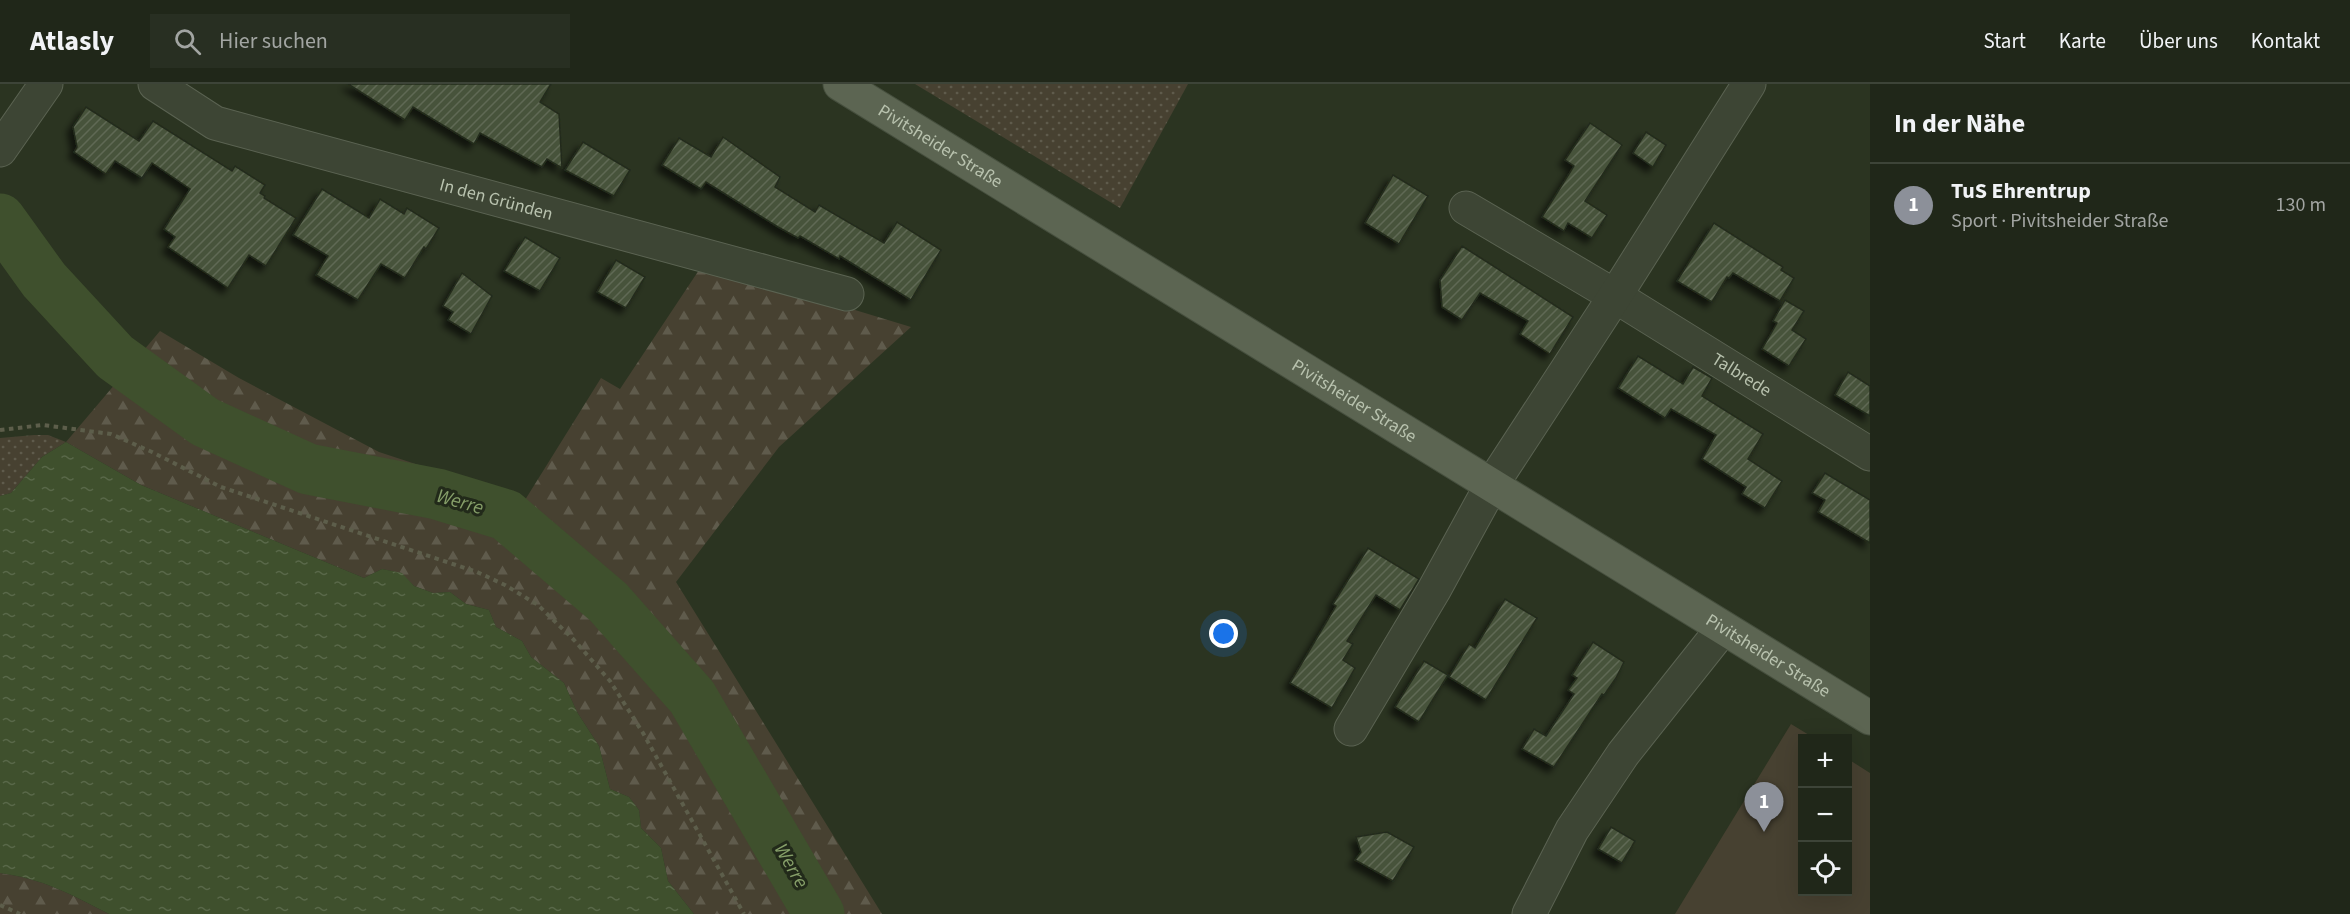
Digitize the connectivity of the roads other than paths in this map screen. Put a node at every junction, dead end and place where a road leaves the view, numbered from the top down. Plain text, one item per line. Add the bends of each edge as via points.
1 (46, 84) edge
2 (155, 84) edge
3 (840, 84) edge
4 (1749, 84) edge
5 (0, 150) edge
6 (1466, 208) dead end
7 (847, 294) dead end
8 (1615, 296) junction
9 (1870, 454) edge
10 (1491, 486) junction
11 (1723, 628) junction
12 (1870, 718) edge
13 (1352, 729) dead end
14 (1529, 914) edge

1 - 5 street
2 - 7 street, In den Gründen via 215,123
3 - 10 main road, Pivitsheider Straße
4 - 8 street
6 - 8 street, Talbrede
8 - 9 street, Talbrede
8 - 10 street
10 - 11 main road, Pivitsheider Straße
10 - 13 street
11 - 12 main road, Pivitsheider Straße
11 - 14 street via 1623,754 1572,830

